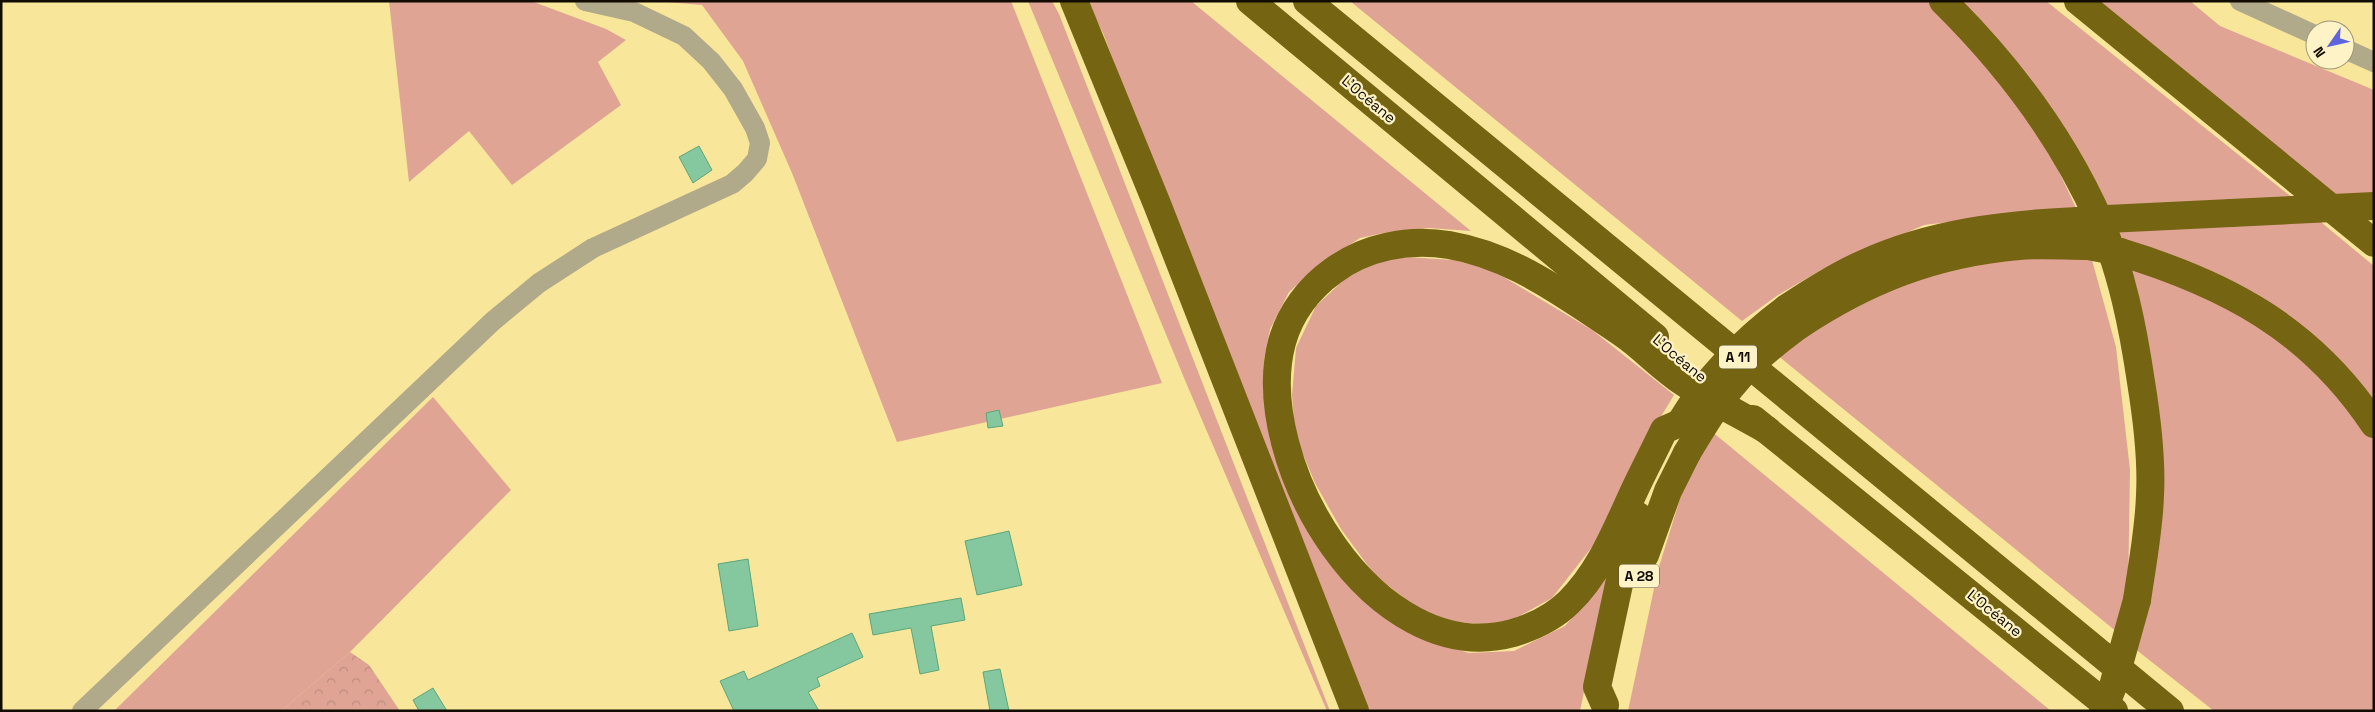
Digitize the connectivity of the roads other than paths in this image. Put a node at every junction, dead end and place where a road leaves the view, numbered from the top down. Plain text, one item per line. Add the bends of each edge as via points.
1 (585, 1) edge
2 (1074, 1) edge
3 (1250, 1) edge
4 (1307, 1) edge
5 (1944, 1) edge
6 (2078, 1) edge
7 (2240, 1) edge
8 (2305, 30) edge
9 (2355, 53) edge
10 (2374, 62) edge
11 (2374, 206) edge
12 (2374, 243) edge
13 (1792, 317) junction
14 (2374, 424) edge
15 (1767, 430) junction
16 (1676, 436) junction
17 (1604, 708) edge
18 (82, 711) edge
19 (1355, 711) edge
20 (2103, 711) edge
21 (2114, 711) edge
22 (2170, 711) edge

1 - 18 street via 634,12 684,36 733,89 756,128 760,143 758,159 732,184 593,248 531,289 493,321
2 - 19 highway
3 - 15 highway, L’Océane / A 11
4 - 22 highway, A 11
5 - 20 highway, bridge via 2010,74 2045,120 2076,174 2101,223 2136,343 2146,416 2150,495 2137,600
6 - 12 highway
7 - 8 street
9 - 10 street
11 - 13 highway, bridge via 2021,224 1933,240 1863,264
13 - 14 highway, bridge via 1831,304 1910,268 1965,253 2020,246 2088,246 2120,252 2180,271 2259,310 2310,350 2342,382
13 - 16 highway, bridge via 1708,416
15 - 16 highway via 1682,382 1630,339 1543,281 1482,252 1445,244 1415,242 1398,245 1361,254 1345,262 1310,292 1294,314 1282,344 1277,402 1280,421 1298,479 1318,520 1350,567 1375,592 1398,611 1450,634 1500,636 1525,629 1567,604 1582,588
15 - 21 highway, L’Océane / A 11
16 - 17 highway, A 28 via 1668,491 1652,533

